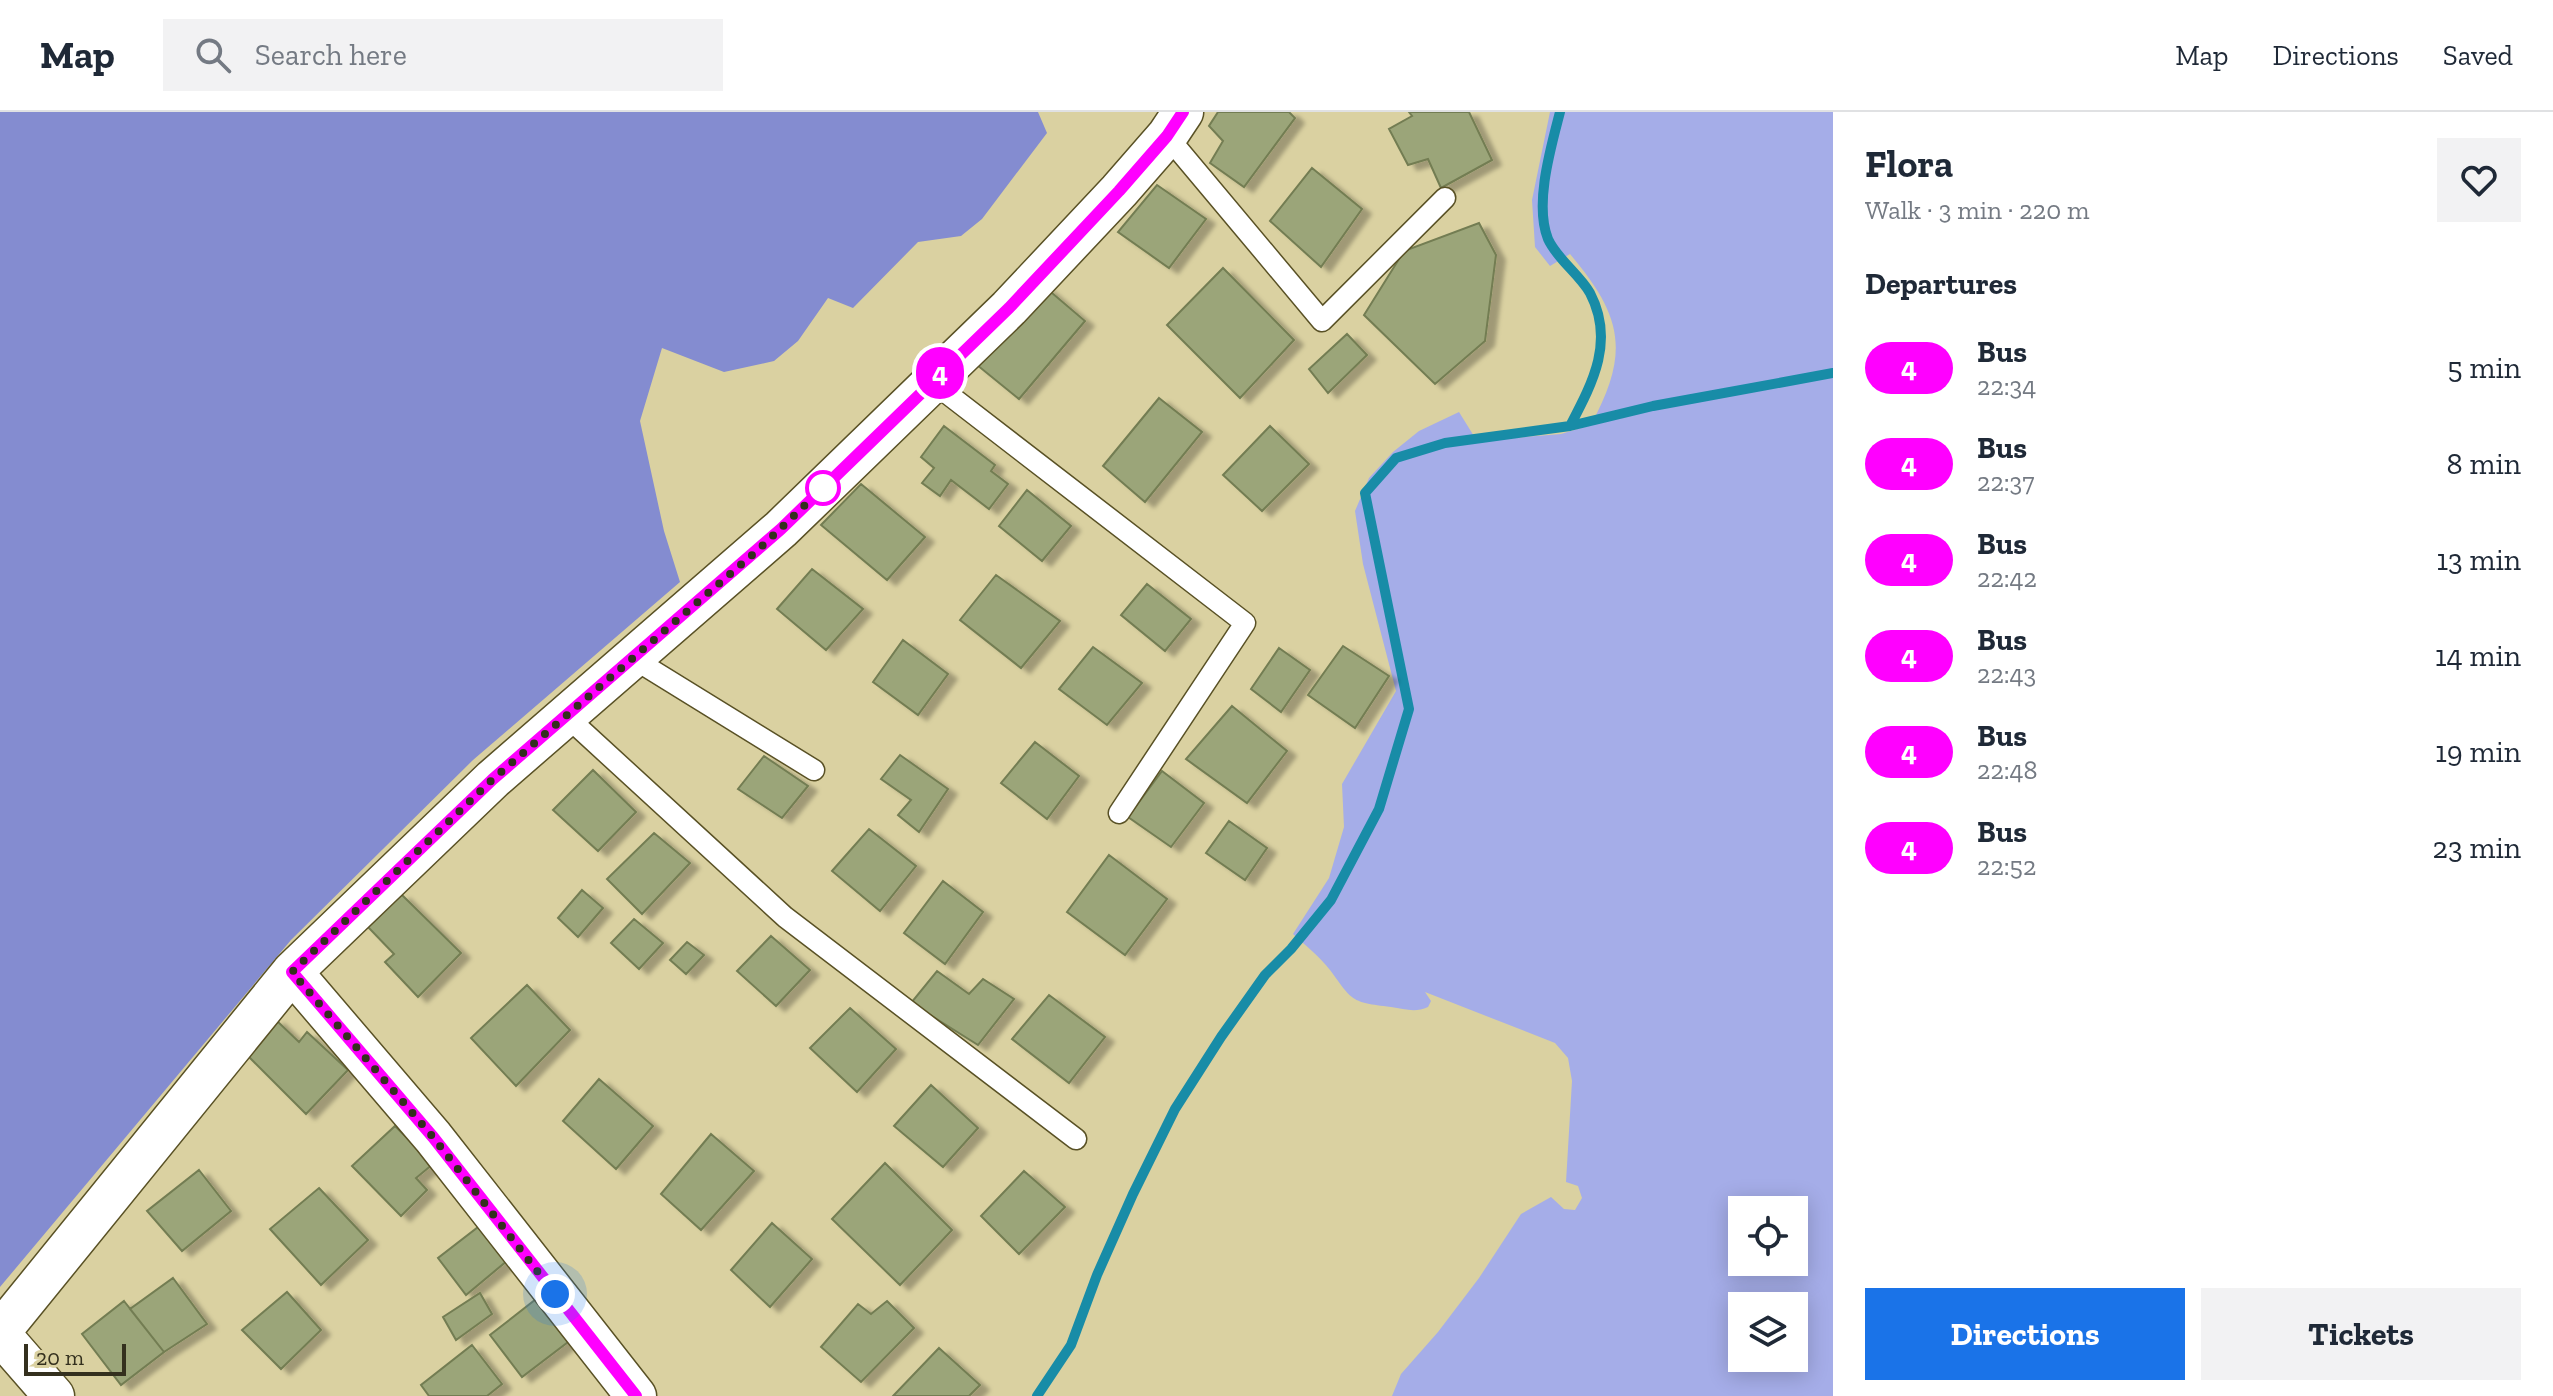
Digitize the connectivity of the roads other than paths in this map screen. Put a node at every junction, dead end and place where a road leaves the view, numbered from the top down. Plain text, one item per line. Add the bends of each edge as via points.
1 (1175, 124) edge
2 (1445, 198) dead end
3 (931, 381) junction
4 (634, 659) junction
5 (565, 715) junction
6 (814, 770) dead end
7 (1119, 813) dead end
8 (292, 972) junction
9 (1076, 1139) dead end
10 (0, 1333) edge
11 (54, 1396) edge
12 (636, 1396) edge

1 - 2 lane via 1322,321
1 - 3 street via 1009,308
3 - 4 street via 781,529
3 - 7 lane via 1245,623
4 - 5 street
4 - 6 lane
5 - 8 street
5 - 9 lane via 785,917
8 - 10 street
8 - 12 street via 433,1137
10 - 11 street

